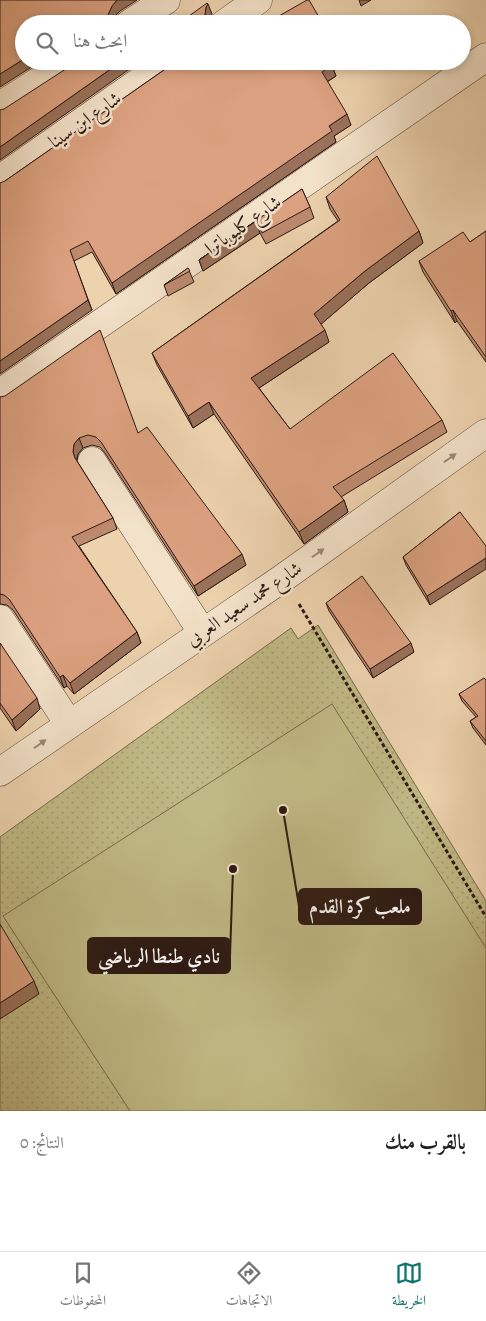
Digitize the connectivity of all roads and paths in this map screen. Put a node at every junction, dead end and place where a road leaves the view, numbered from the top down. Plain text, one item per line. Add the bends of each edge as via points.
1 (166, 0) edge
2 (258, 0) edge
3 (143, 15) edge
4 (237, 15) edge
5 (486, 57) edge
6 (471, 67) edge
7 (56, 70) edge
8 (156, 70) edge
9 (467, 70) edge
10 (0, 106) edge
11 (0, 179) edge
12 (0, 393) edge
13 (486, 433) edge
14 (92, 461) dead end
15 (283, 578) junction
16 (0, 619) edge
17 (202, 632) junction
18 (68, 724) junction
19 (0, 772) edge
20 (486, 917) edge

1 - 3 street
2 - 4 street
5 - 6 street, شارع كليوباترا
7 - 10 street
8 - 11 street, شارع ابن سينا
9 - 12 street, شارع كليوباترا
15 -> 13 street, شارع محمد سعيد العربي
14 - 17 street
15 - 17 street, شارع محمد سعيد العربي
15 - 20 path
16 - 18 street
17 - 18 street, شارع محمد سعيد العربي
19 -> 18 street, شارع محمد سعيد العربي

